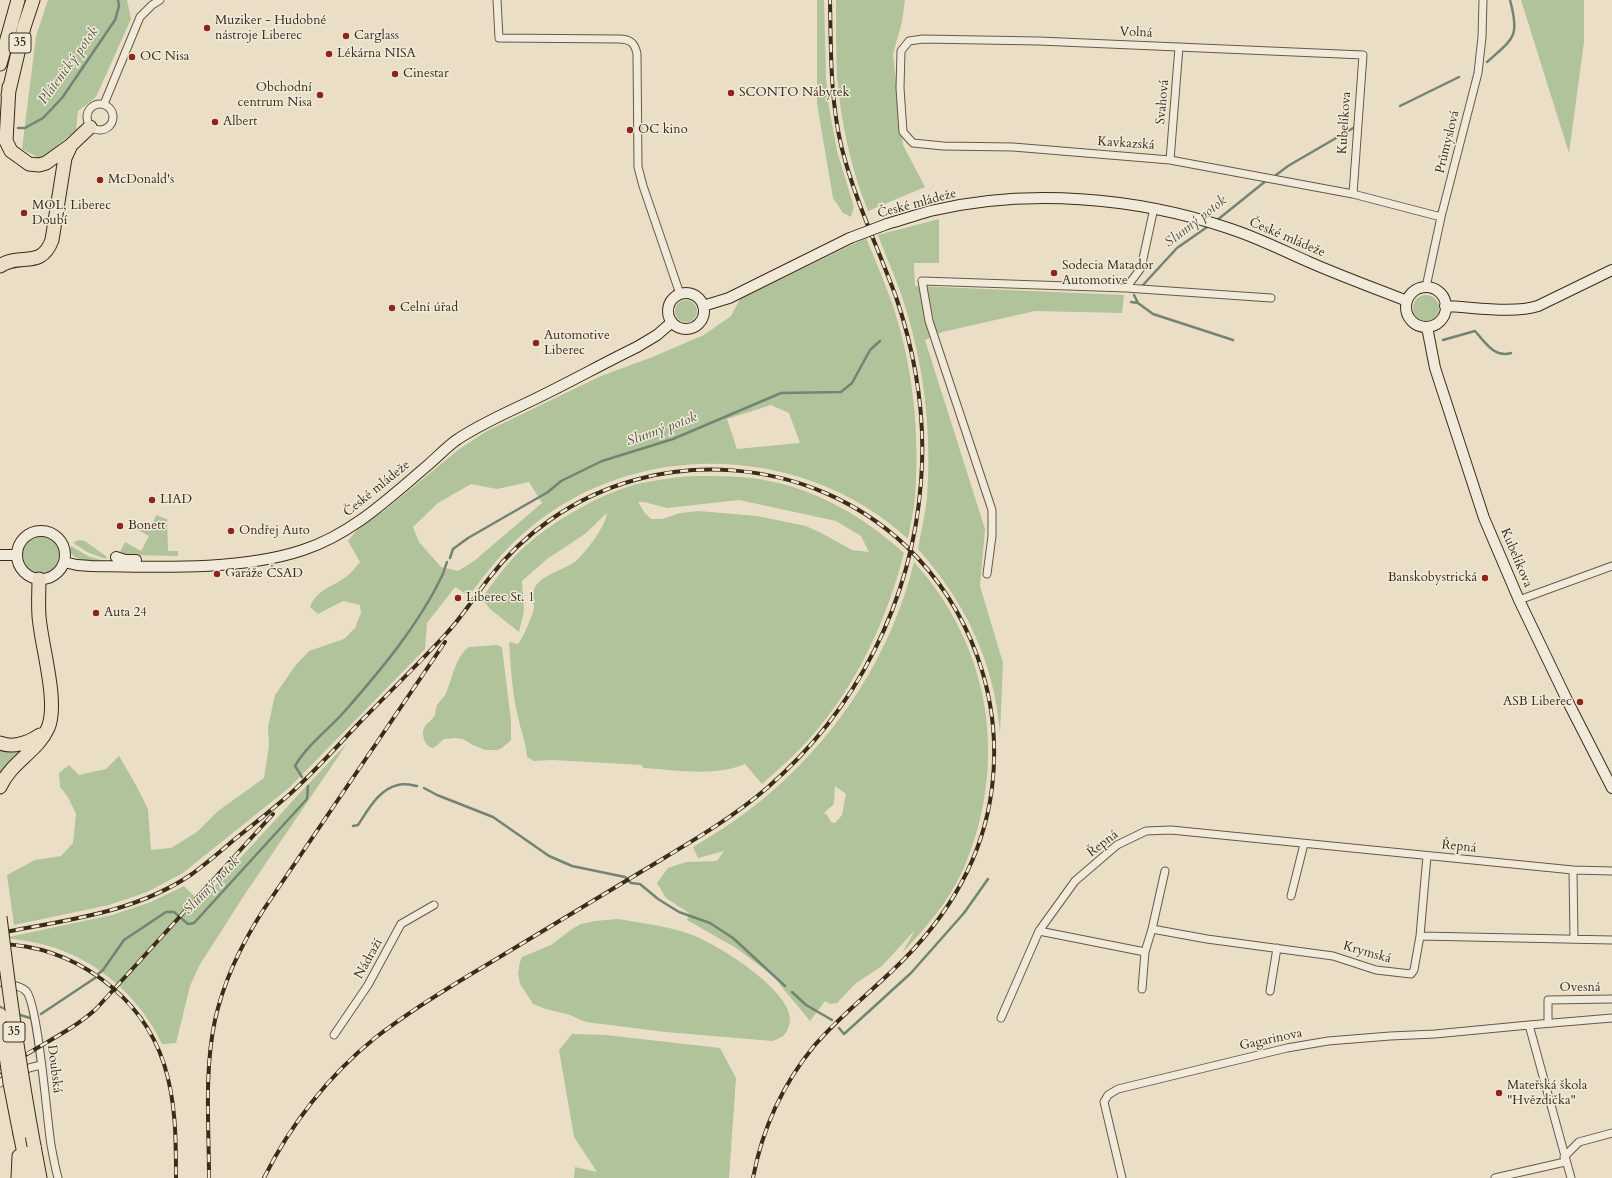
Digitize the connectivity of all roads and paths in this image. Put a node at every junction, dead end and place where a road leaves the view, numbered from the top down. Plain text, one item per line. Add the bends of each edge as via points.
1 (18, 0) edge
2 (33, 0) edge
3 (160, 0) edge
4 (497, 0) edge
5 (1483, 0) edge
6 (909, 41) joint
7 (1179, 47) junction
8 (1363, 54) joint
9 (0, 64) edge
10 (9, 87) junction
11 (104, 104) junction
12 (90, 127) junction
13 (0, 130) edge
14 (71, 144) junction
15 (1170, 160) junction
16 (1353, 194) junction
17 (1154, 208) junction
18 (1441, 217) junction
19 (0, 266) edge
20 (1612, 270) edge
21 (1126, 288) junction
22 (1426, 288) junction
23 (680, 294) junction
24 (1271, 298) dead end
25 (1407, 301) junction
26 (703, 306) junction
27 (1446, 306) junction
28 (672, 322) junction
29 (1426, 327) junction
30 (0, 555) edge
31 (17, 555) junction
32 (116, 557) dead end
33 (64, 562) junction
34 (169, 566) junction
35 (1612, 566) edge
36 (987, 574) dead end
37 (40, 579) junction
38 (1519, 600) junction
39 (48, 727) junction
40 (0, 743) edge
41 (0, 787) edge
42 (1612, 788) edge
43 (1304, 844) junction
44 (1427, 856) junction
45 (1574, 870) junction
46 (1612, 871) edge
47 (1165, 872) dead end
48 (1291, 896) dead end
49 (434, 905) dead end
50 (0, 917) edge
51 (1152, 929) junction
52 (1040, 931) junction
53 (1420, 936) junction
54 (1574, 939) junction
55 (1612, 940) edge
56 (1277, 948) junction
57 (1144, 952) junction
58 (0, 982) edge
59 (1142, 989) dead end
60 (1270, 991) dead end
61 (1612, 999) edge
62 (0, 1015) edge
63 (1001, 1018) dead end
64 (1612, 1018) edge
65 (1548, 1023) junction
66 (1529, 1025) junction
67 (334, 1035) dead end
68 (41, 1065) junction
69 (0, 1083) edge
70 (1612, 1133) edge
71 (25, 1147) junction
72 (1565, 1159) junction
73 (18, 1178) edge
74 (29, 1178) edge
75 (40, 1178) edge
76 (58, 1178) edge
77 (1122, 1178) edge
78 (1495, 1178) edge
79 (1571, 1178) edge

1 - 9 highway, 35
2 - 10 highway, 35
3 - 11 street via 140,17
4 - 23 street via 499,38 620,38 634,45 637,54 638,167
5 - 18 street, Průmyslová via 1478,74
6 - 7 street, Volná via 1039,41
6 - 15 street, Kavkazská via 901,50 900,88 903,132 913,143
7 - 8 street, Volná
7 - 15 street, Svahová
8 - 16 street, Kubelíkova
10 - 13 highway, 35
10 - 14 highway via 5,136 11,152 29,164 39,165 46,163
11 - 12 street via 95,105 88,110 86,119
11 - 12 street via 113,114 112,125 101,131
12 - 14 highway
14 - 19 highway via 65,158 49,248 35,259 14,260
15 - 16 street, Kavkazská
16 - 18 street, Kavkazská
17 - 21 street via 1142,268
17 - 25 street, České mládeže via 1223,226
17 - 26 street, České mládeže, bridge via 1084,199 1048,198 930,211 850,238 729,298
18 - 22 street, Průmyslová
20 - 27 street via 1527,309
21 - 24 street
21 - 36 street via 922,281 930,321 992,510 992,536
22 - 25 street via 1413,292
22 - 27 street via 1434,289 1441,294
23 - 26 street via 694,295
23 - 28 street via 669,305 668,313
25 - 29 street via 1409,318 1416,324
26 - 28 street via 702,318 694,326 683,328
27 - 29 street via 1442,319 1433,326
28 - 34 street, České mládeže via 657,335 455,441 384,503 345,532 303,550 273,558 239,563
29 - 38 street, Kubelíkova via 1435,368 1482,511
30 - 31 street
31 - 33 street via 18,547 28,535 46,531 62,542
31 - 37 street via 24,571
32 - 34 street via 125,560 154,560
33 - 34 street, České mládeže via 91,566
33 - 37 street via 57,573
35 - 38 street
37 - 39 highway via 39,616 52,712
38 - 42 street, Kubelíkova
39 - 40 highway via 33,740 25,743
39 - 41 highway via 40,741 13,766
43 - 44 street, Řepná
43 - 48 street
43 - 52 street, Řepná via 1171,830 1146,831 1117,845 1075,882
44 - 45 street, Řepná
44 - 53 street, Krymská
45 - 46 street, Řepná
45 - 54 street
47 - 51 street
49 - 67 street, Nádraží via 401,924 368,985
50 - 71 highway, 35, bridge via 22,1082
51 - 56 street, Krymská
51 - 57 street
52 - 57 street
52 - 63 street, Řepná
53 - 54 street
53 - 56 street, Krymská via 1411,974 1376,970 1333,956
54 - 55 street
56 - 60 street
57 - 59 street
58 - 68 street, Doubská via 23,988 31,999
61 - 65 street, Ovesná via 1548,1000
62 - 71 highway, 35, bridge via 10,1082
64 - 65 street, Gagarinova
65 - 66 street, Gagarinova
66 - 72 street
66 - 77 street, Gagarinova via 1328,1041 1287,1048 1118,1089 1108,1095 1104,1102
68 - 69 street via 14,1073
68 - 76 street, Doubská via 51,1145
70 - 72 street via 1579,1142
71 - 73 highway, 35
71 - 74 highway, 35
71 - 75 highway, 35
72 - 78 street
72 - 79 street

